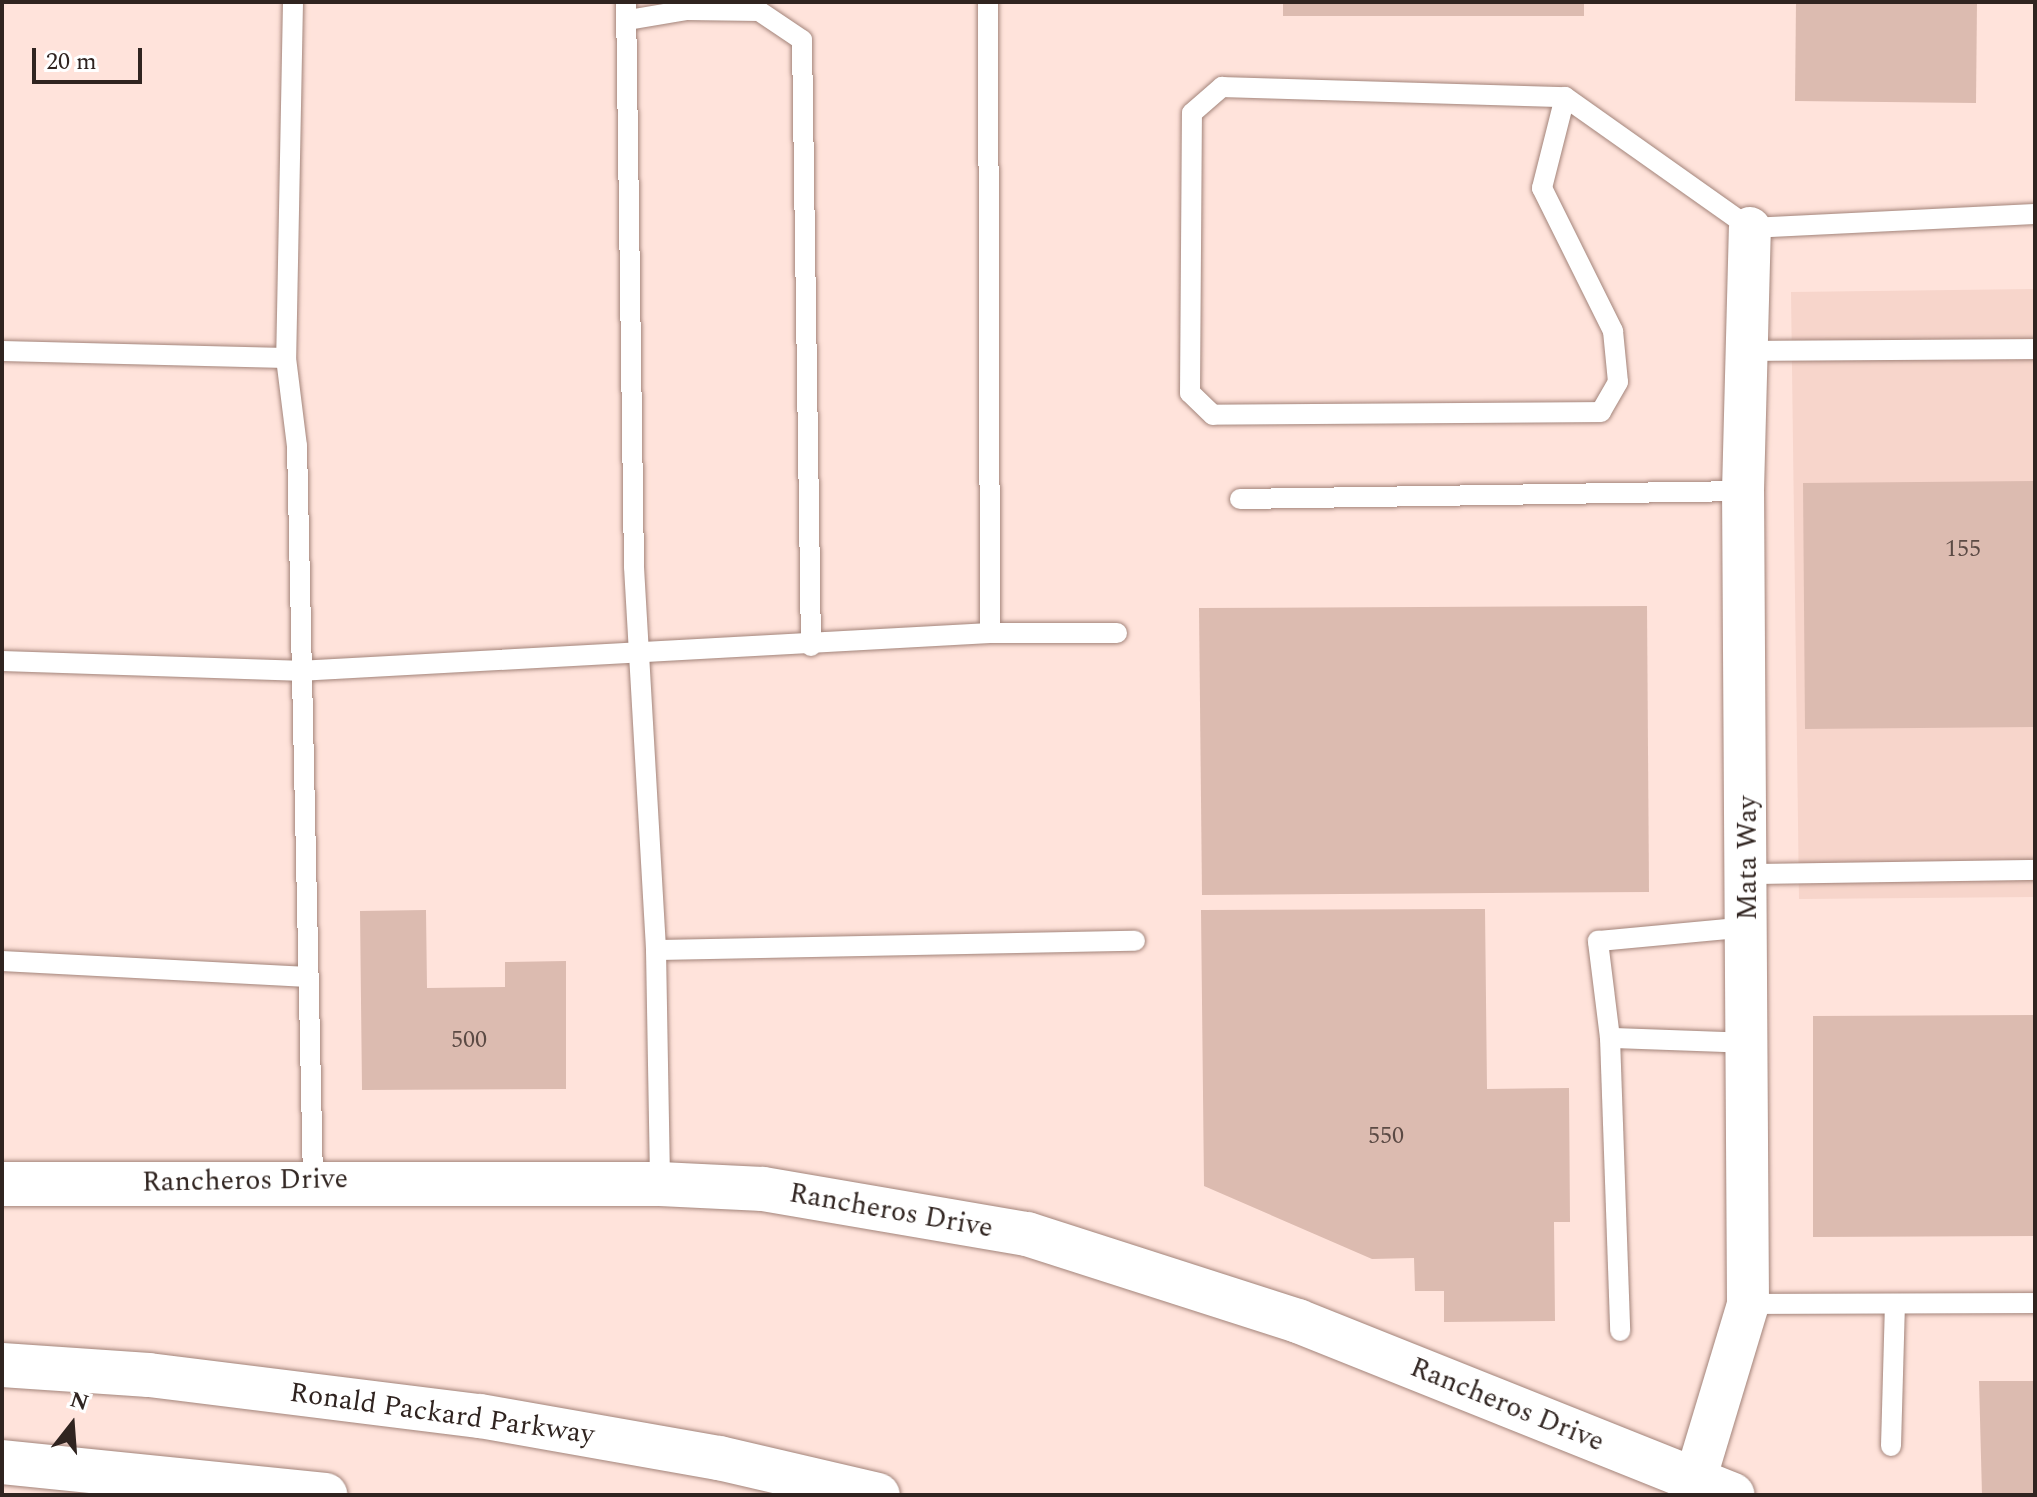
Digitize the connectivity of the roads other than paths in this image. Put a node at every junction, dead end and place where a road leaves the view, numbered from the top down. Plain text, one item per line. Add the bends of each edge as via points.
1 (293, 2) edge
2 (988, 2) edge
3 (627, 11) edge
4 (1565, 97) junction
5 (2035, 214) edge
6 (1750, 228) junction
7 (2035, 349) edge
8 (2, 351) edge
9 (1749, 351) junction
10 (286, 358) junction
11 (1743, 491) junction
12 (1240, 499) dead end
13 (990, 633) junction
14 (1117, 633) dead end
15 (811, 646) junction
16 (642, 649) junction
17 (2, 661) edge
18 (298, 671) junction
19 (2035, 870) edge
20 (1749, 874) junction
21 (1749, 927) junction
22 (1135, 941) dead end
23 (656, 950) junction
24 (2, 961) edge
25 (308, 977) junction
26 (1610, 1038) junction
27 (1749, 1043) junction
28 (313, 1180) junction
29 (2, 1184) edge
30 (660, 1184) junction
31 (2035, 1303) edge
32 (1748, 1304) junction
33 (1895, 1304) junction
34 (1620, 1331) dead end
35 (2, 1365) edge
36 (1891, 1446) dead end
37 (2, 1462) edge
38 (1713, 1488) edge
39 (325, 1495) edge
40 (878, 1495) edge

1 - 10 lane
2 - 13 lane
3 - 15 lane via 759,11 802,40
3 - 16 lane via 634,567
4 - 4 lane via 1222,87 1192,113 1190,393 1213,415 1601,412 1618,382 1613,331 1542,188
4 - 6 lane
5 - 6 lane
6 - 9 street, Mata Way
7 - 9 lane
8 - 10 lane
9 - 11 street, Mata Way
10 - 18 lane via 297,446
11 - 12 lane
11 - 20 street, Mata Way
13 - 14 lane
13 - 15 lane
15 - 16 lane
16 - 18 lane
16 - 23 lane
17 - 18 lane
18 - 25 lane
19 - 20 lane
20 - 21 street, Mata Way
21 - 26 lane via 1598,941
21 - 27 street, Mata Way
22 - 23 lane
23 - 30 lane
24 - 25 lane
25 - 28 lane
26 - 27 lane
26 - 34 lane
27 - 32 street, Mata Way
28 - 29 main road, Rancheros Drive
28 - 30 main road, Rancheros Drive
30 - 38 main road, Rancheros Drive via 763,1189 1027,1234 1298,1321
31 - 33 lane
32 - 33 lane
32 - 38 street, Mata Way
33 - 36 lane
35 - 40 main road, Ronald Packard Parkway via 149,1375 480,1416 719,1458
37 - 39 main road

